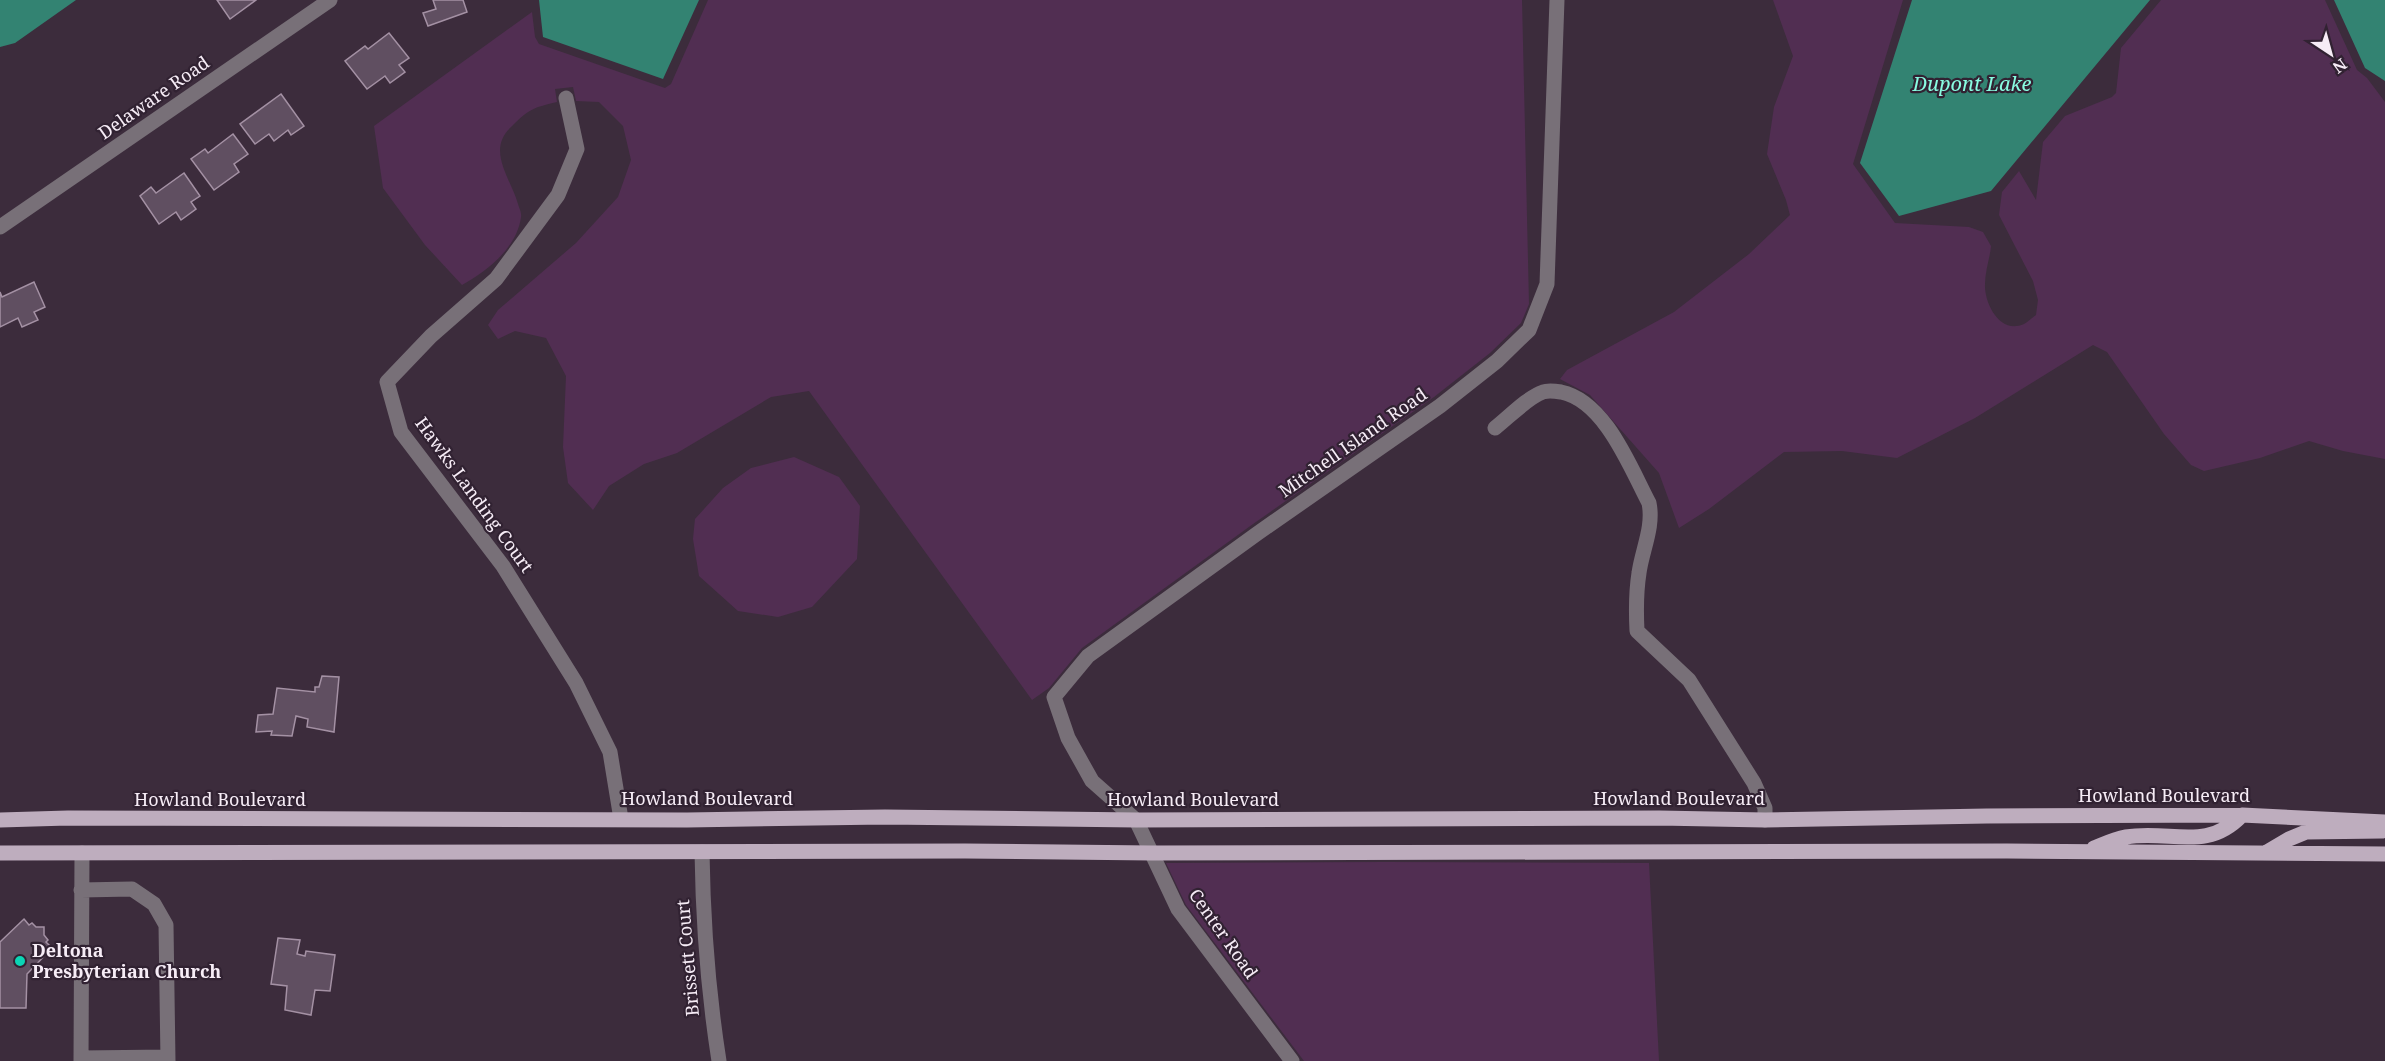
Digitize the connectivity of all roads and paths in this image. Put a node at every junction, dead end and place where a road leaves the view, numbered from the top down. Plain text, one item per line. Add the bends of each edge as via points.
1 (330, 0) edge
2 (1557, 0) edge
3 (566, 98) dead end
4 (0, 227) edge
5 (1495, 428) dead end
6 (2242, 815) junction
7 (621, 819) junction
8 (0, 820) edge
9 (1136, 820) junction
10 (1766, 820) junction
11 (2385, 822) edge
12 (2385, 831) edge
13 (702, 852) junction
14 (2082, 852) junction
15 (2267, 852) junction
16 (1152, 853) junction
17 (0, 854) edge
18 (82, 854) junction
19 (2385, 854) edge
20 (81, 890) junction
21 (81, 1059) edge
22 (168, 1059) edge
23 (719, 1061) edge
24 (1292, 1061) edge

1 - 4 street, Delaware Road
2 - 9 street, Mitchell Island Road via 1547,284 1529,330 1440,406 1088,656 1054,697 1068,738 1092,782
3 - 7 street, Hawks Landing Court via 577,148 558,195 496,279 431,336 387,382 401,432 503,566 576,683 610,752
5 - 10 street via 1543,391 1554,391 1582,401 1609,428 1649,503 1651,514 1639,573 1637,631 1689,680 1754,783
6 - 10 main road, Howland Boulevard
6 - 11 main road, Howland Boulevard
6 - 14 main road via 2217,834 2126,837
7 - 8 main road, Howland Boulevard
7 - 9 main road, Howland Boulevard
9 - 10 main road, Howland Boulevard
9 - 16 street, Center Road
12 - 15 main road via 2306,832
13 - 16 main road
13 - 18 main road
13 - 23 street, Brissett Court via 703,910
14 - 15 main road
14 - 16 main road
15 - 19 main road
16 - 24 street, Center Road via 1178,909
17 - 18 main road
18 - 20 street
20 - 21 street
20 - 22 street via 132,889 154,904 166,925
21 - 22 street

